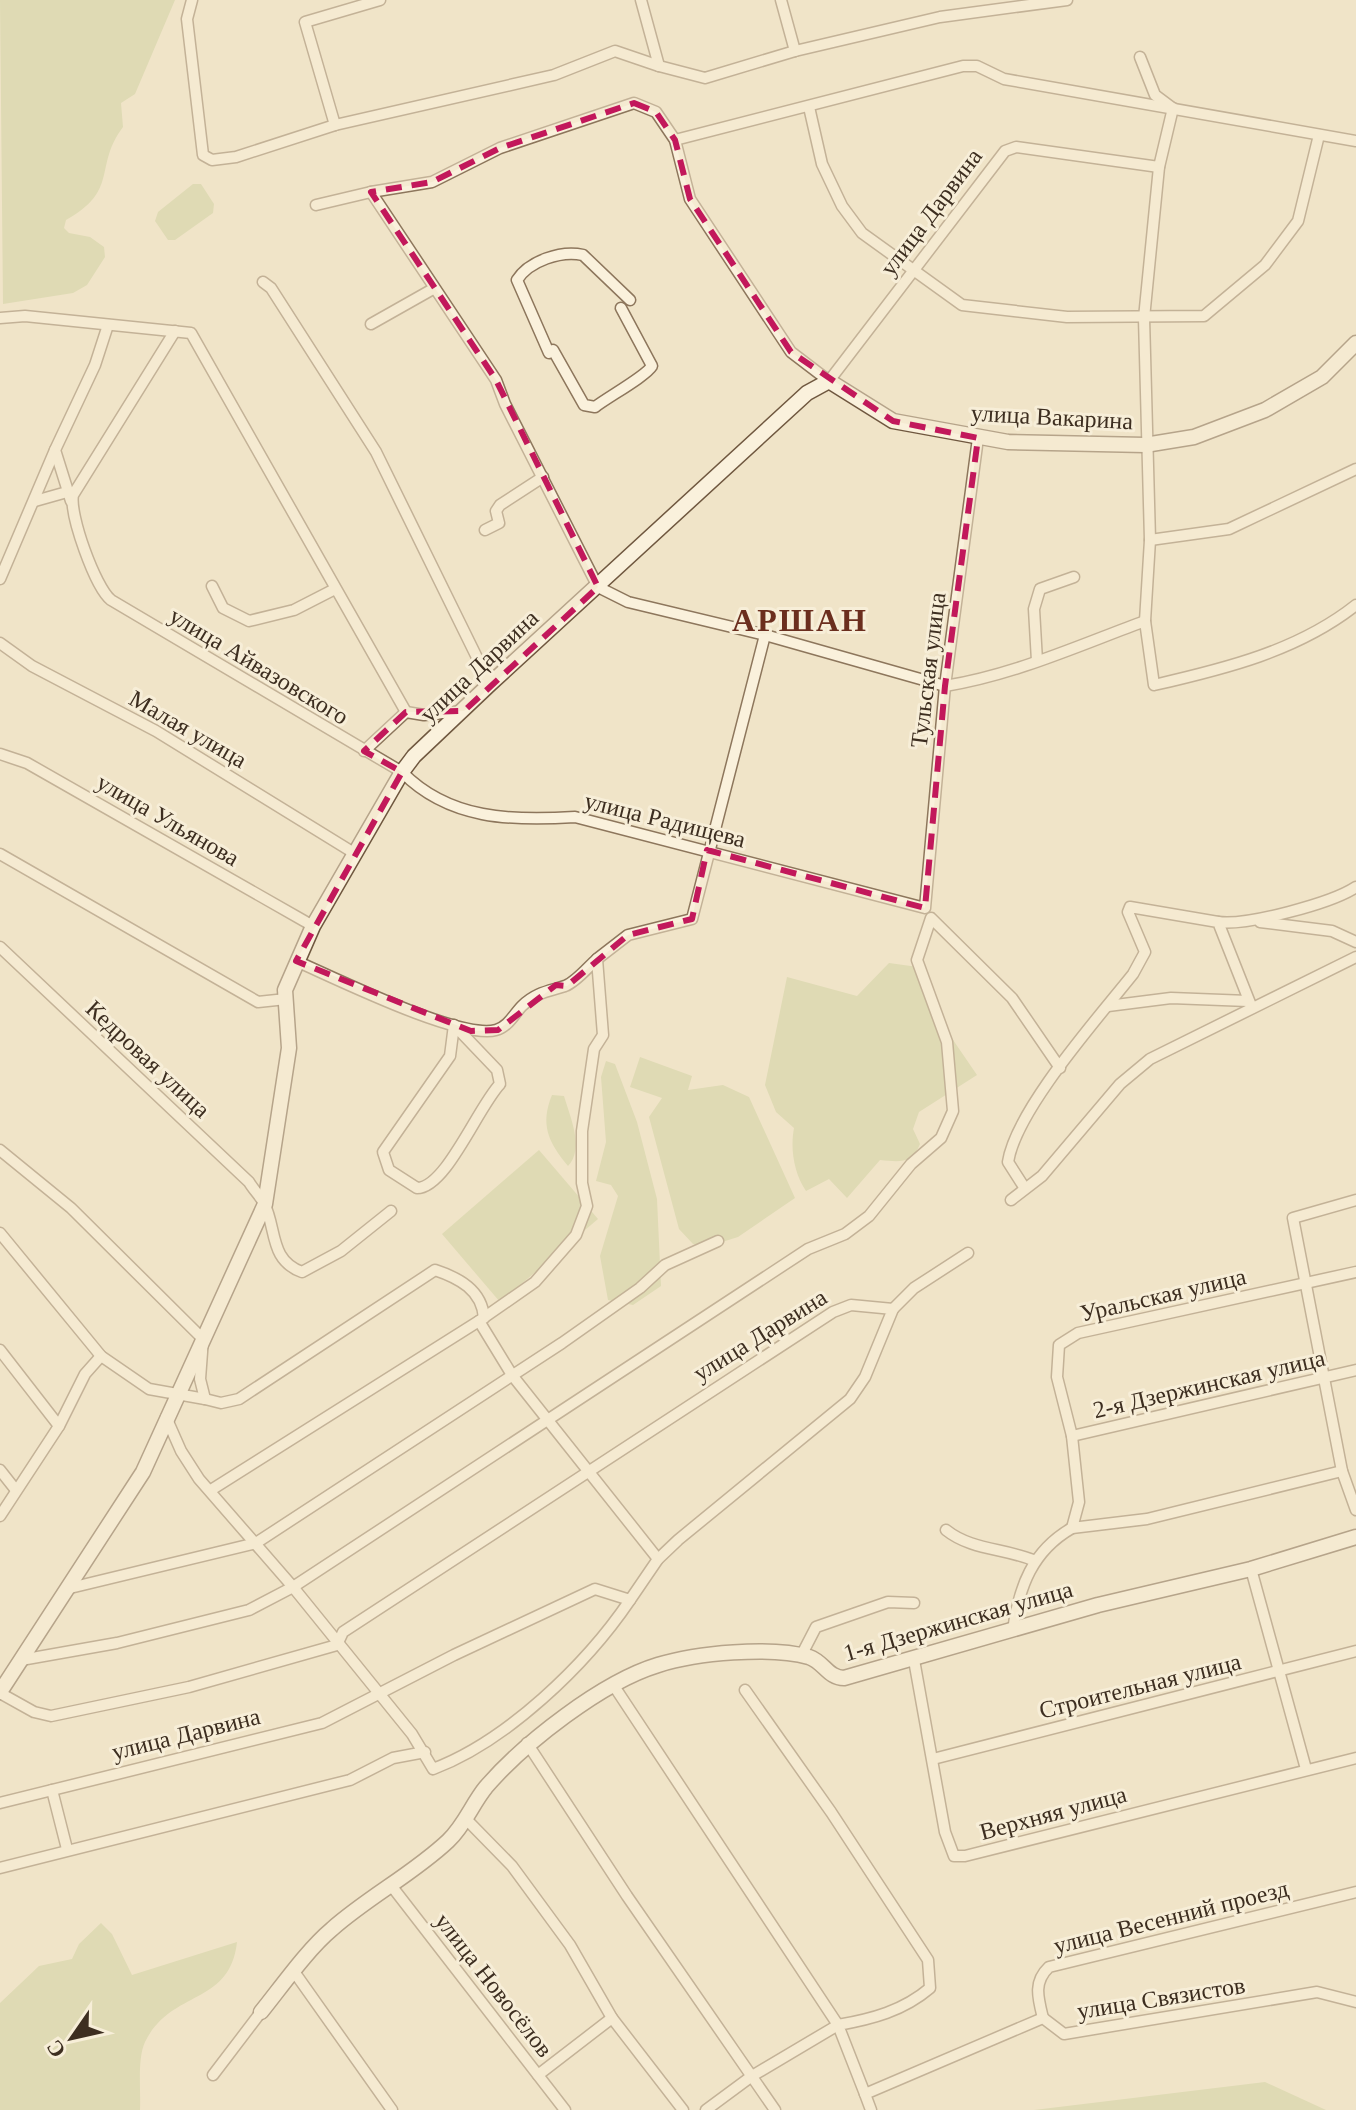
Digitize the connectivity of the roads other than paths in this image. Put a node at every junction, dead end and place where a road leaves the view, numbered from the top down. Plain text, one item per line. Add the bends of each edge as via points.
1 (192, 0) edge
2 (380, 0) edge
3 (641, 0) edge
4 (781, 0) edge
5 (1067, 0) edge
6 (795, 51) junction
7 (1140, 57) dead end
8 (659, 66) junction
9 (809, 107) junction
10 (1173, 108) junction
11 (335, 125) junction
12 (1319, 135) junction
13 (675, 140) junction
14 (1356, 141) edge
15 (1159, 167) junction
16 (371, 192) junction
17 (316, 205) dead end
18 (913, 272) junction
19 (263, 282) dead end
20 (433, 289) junction
21 (630, 300) dead end
22 (621, 308) dead end
23 (0, 318) edge
24 (1144, 318) junction
25 (371, 324) dead end
26 (108, 325) junction
27 (175, 331) junction
28 (1356, 343) edge
29 (829, 381) junction
30 (978, 438) junction
31 (1145, 445) junction
32 (55, 450) junction
33 (1356, 469) edge
34 (543, 477) junction
35 (67, 492) junction
36 (35, 501) junction
37 (71, 503) junction
38 (485, 530) dead end
39 (1150, 540) junction
40 (1074, 577) dead end
41 (0, 579) edge
42 (212, 586) dead end
43 (598, 587) junction
44 (335, 589) junction
45 (1356, 605) edge
46 (1145, 621) junction
47 (765, 635) junction
48 (0, 643) edge
49 (1037, 661) junction
50 (490, 684) junction
51 (945, 686) junction
52 (464, 711) junction
53 (406, 712) junction
54 (364, 751) junction
55 (0, 754) edge
56 (402, 772) junction
57 (707, 850) junction
58 (354, 853) junction
59 (0, 854) edge
60 (1356, 887) edge
61 (928, 913) junction
62 (1254, 920) junction
63 (1218, 922) junction
64 (313, 926) junction
65 (1356, 942) edge
66 (0, 947) edge
67 (1356, 957) edge
68 (597, 959) junction
69 (296, 961) junction
70 (286, 999) junction
71 (1250, 1005) junction
72 (1108, 1006) junction
73 (454, 1025) junction
74 (1060, 1068) junction
75 (0, 1150) edge
76 (1024, 1187) junction
77 (1011, 1200) dead end
78 (1356, 1200) edge
79 (265, 1204) junction
80 (391, 1211) dead end
81 (0, 1233) edge
82 (718, 1241) dead end
83 (968, 1253) dead end
84 (1356, 1272) edge
85 (1305, 1284) junction
86 (893, 1309) junction
87 (482, 1319) junction
88 (203, 1339) junction
89 (0, 1350) edge
90 (101, 1356) junction
91 (1356, 1370) edge
92 (512, 1375) junction
93 (1322, 1378) junction
94 (176, 1395) junction
95 (205, 1399) junction
96 (166, 1417) junction
97 (550, 1421) junction
98 (59, 1426) junction
99 (1072, 1436) junction
100 (0, 1470) edge
101 (1342, 1471) junction
102 (589, 1473) junction
103 (15, 1489) junction
104 (211, 1490) junction
105 (1356, 1510) edge
106 (0, 1516) edge
107 (1072, 1528) junction
108 (946, 1530) dead end
109 (1356, 1537) edge
110 (256, 1543) junction
111 (658, 1559) junction
112 (1033, 1560) junction
113 (1251, 1569) junction
114 (293, 1587) junction
115 (70, 1588) junction
116 (630, 1600) junction
117 (914, 1603) dead end
118 (1013, 1630) junction
119 (337, 1645) junction
120 (1356, 1651) edge
121 (801, 1656) junction
122 (21, 1660) junction
123 (914, 1660) junction
124 (1277, 1669) junction
125 (614, 1686) junction
126 (745, 1690) dead end
127 (0, 1692) edge
128 (377, 1695) junction
129 (527, 1743) junction
130 (425, 1752) junction
131 (1356, 1758) edge
132 (933, 1759) junction
133 (1306, 1769) junction
134 (52, 1790) junction
135 (0, 1803) edge
136 (467, 1820) junction
137 (67, 1849) junction
138 (0, 1868) edge
139 (390, 1884) junction
140 (1356, 1892) edge
141 (295, 1973) junction
142 (1356, 2002) edge
143 (261, 2012) joint
144 (612, 2018) junction
145 (1043, 2018) junction
146 (838, 2025) junction
147 (213, 2075) dead end
148 (538, 2075) junction
149 (752, 2076) junction
150 (865, 2094) junction
151 (392, 2110) edge
152 (565, 2110) edge
153 (683, 2110) edge
154 (706, 2110) edge
155 (775, 2110) edge
156 (871, 2110) edge

1 - 11 street via 187,19 205,158 236,157
2 - 11 street via 305,22
3 - 8 street
4 - 6 street
5 - 6 street via 940,17
6 - 8 street via 705,78
7 - 10 street via 1155,95
8 - 11 street via 615,51 554,75
9 - 10 street via 977,66 1004,79
9 - 13 street
9 - 18 street via 822,164 842,206 862,233
10 - 12 street
10 - 15 street
12 - 14 street
12 - 24 street via 1298,221 1265,265 1204,316
13 - 16 street via 656,112 634,103 500,148 432,182
13 - 29 street, улица Вакарина via 690,199 791,352
15 - 18 street, улица Дарвина via 1016,147 1005,151
15 - 24 street
16 - 17 street
16 - 20 street
18 - 24 street via 962,305 1067,317
18 - 29 street, улица Дарвина
19 - 50 street via 376,452
20 - 25 street
20 - 34 street via 496,380
21 - 22 street via 583,255 556,255 517,280 551,352 584,405 595,407 652,366
23 - 26 street
24 - 31 street
26 - 27 street
26 - 32 street
27 - 37 street via 84,473
27 - 44 street via 191,333 203,350
28 - 31 street, улица Вакарина via 1322,377 1265,410 1194,437
29 - 30 street, улица Вакарина via 893,421
29 - 43 street, улица Дарвина via 807,393
30 - 31 street, улица Вакарина
30 - 51 street, Тульская улица
31 - 39 street
32 - 35 street
32 - 36 street
33 - 39 street via 1229,529
34 - 38 street via 500,505 499,523
34 - 43 street
35 - 36 street
35 - 37 street
36 - 41 street
37 - 54 street, улица Айвазовского via 101,588 111,600
39 - 46 street
40 - 49 street via 1040,589 1034,609
42 - 44 street via 223,608 249,621 294,610
43 - 47 street via 666,613
43 - 50 street, улица Дарвина
44 - 53 street
45 - 46 street via 1337,620 1235,666 1154,685
46 - 49 street
47 - 51 street
47 - 57 street
48 - 58 street, Малая улица
49 - 51 street
50 - 52 street, улица Дарвина
51 - 61 street, Тульская улица
52 - 53 street
52 - 56 street, улица Дарвина
53 - 54 street
54 - 56 street, улица Айвазовского
55 - 64 street, улица Ульянова via 27,763
56 - 57 street, улица Радищева via 416,787 459,811 529,820 575,817
56 - 58 street, улица Дарвина
57 - 61 street, улица Радищева
57 - 68 street via 692,919 628,935
58 - 64 street, улица Дарвина
59 - 70 street via 258,1002
60 - 62 street via 1341,897
61 - 74 street via 1012,998
61 - 97 street, улица Дарвина via 917,960 947,1042 953,1111 941,1138 911,1164 869,1216 845,1234 808,1249
62 - 63 street
62 - 65 street via 1332,931
63 - 71 street
63 - 72 street via 1130,907 1145,952
64 - 69 street, улица Дарвина
66 - 79 street, Кедровая улица via 249,1182
67 - 71 street
68 - 73 street via 567,986 556,985 525,1003 498,1030 471,1031
68 - 87 street via 603,1035 594,1049 582,1131 587,1206 576,1235 535,1282
69 - 70 street, улица Дарвина
69 - 73 street
70 - 79 street, улица Дарвина via 289,1048
71 - 72 street via 1171,998
71 - 76 street via 1150,1059 1120,1084 1042,1176
72 - 74 street
73 - 73 street via 450,1056 383,1152 389,1170 417,1188 437,1180 500,1084 497,1070
74 - 76 street via 1011,1144 1008,1162
75 - 88 street via 71,1208
76 - 77 street
78 - 85 street via 1293,1218
79 - 80 street via 282,1260 302,1272 341,1251
79 - 88 street, улица Дарвина
81 - 90 street
82 - 92 street via 665,1265 640,1288
83 - 86 street via 914,1288
84 - 85 street, Уральская улица
85 - 93 street
85 - 99 street, Уральская улица via 1065,1338 1059,1345 1057,1377
86 - 102 street, улица Дарвина via 851,1305 833,1312
86 - 111 street via 850,1399 714,1507
87 - 92 street
87 - 95 street via 484,1307 468,1285 435,1270 239,1399
87 - 104 street
88 - 94 street, улица Дарвина
88 - 95 street, улица Дарвина via 200,1379
89 - 98 street
90 - 94 street via 138,1384
90 - 98 street via 85,1374
91 - 93 street, 2-я Дзержинская улица
92 - 97 street
92 - 110 street
93 - 99 street, 2-я Дзержинская улица
93 - 101 street
94 - 95 street
94 - 96 street
96 - 104 street via 189,1465
96 - 115 street via 128,1499
97 - 102 street
97 - 114 street, улица Дарвина
98 - 103 street
99 - 107 street, Уральская улица via 1079,1502
100 - 103 street
101 - 105 street
101 - 107 street via 1147,1519
102 - 111 street
102 - 119 street, улица Дарвина via 343,1632
103 - 106 street
104 - 110 street
107 - 112 street
108 - 112 street via 964,1544 1009,1550
109 - 113 street, 1-я Дзержинская улица
110 - 114 street
110 - 115 street
111 - 116 street
112 - 118 street
113 - 118 street, 1-я Дзержинская улица via 1148,1591
113 - 124 street
114 - 119 street
114 - 122 street, улица Дарвина via 249,1610
115 - 122 street
116 - 128 street, улица Дарвина via 595,1589
116 - 130 street via 583,1660 503,1731 433,1769
117 - 121 street via 888,1602 816,1627
118 - 123 street, 1-я Дзержинская улица
119 - 127 street, улица Дарвина via 189,1687 51,1716
119 - 128 street
120 - 124 street, Строительная улица
121 - 123 street, 1-я Дзержинская улица via 837,1678
121 - 125 street, 1-я Дзержинская улица via 759,1653 673,1662
122 - 127 street, улица Дарвина
123 - 132 street, Верхняя улица
124 - 132 street, Строительная улица
124 - 133 street
125 - 129 street, 1-я Дзержинская улица
125 - 146 street
126 - 146 street via 928,1960 930,1988 916,2000 868,2020
128 - 130 street
128 - 134 street, улица Дарвина via 322,1723
129 - 136 street, 1-я Дзержинская улица via 480,1795
129 - 149 street
130 - 137 street via 393,1758 350,1780
131 - 133 street, Верхняя улица
132 - 133 street, Верхняя улица via 954,1856
134 - 135 street, улица Дарвина
134 - 137 street
136 - 139 street, 1-я Дзержинская улица via 447,1842
136 - 144 street via 512,1866 570,1945
137 - 138 street
139 - 141 street, 1-я Дзержинская улица via 329,1931
139 - 148 street, улица Новосёлов
140 - 145 street, улица Весенний проезд via 1049,1967 1038,1984
141 - 143 street, 1-я Дзержинская улица
141 - 151 street
142 - 145 street, улица Связистов via 1317,1992 1064,2034
143 - 147 street, 1-я Дзержинская улица
144 - 148 street
144 - 153 street
145 - 150 street, улица Связистов
146 - 149 street
146 - 150 street
148 - 152 street, улица Новосёлов
149 - 154 street
149 - 155 street
150 - 156 street

